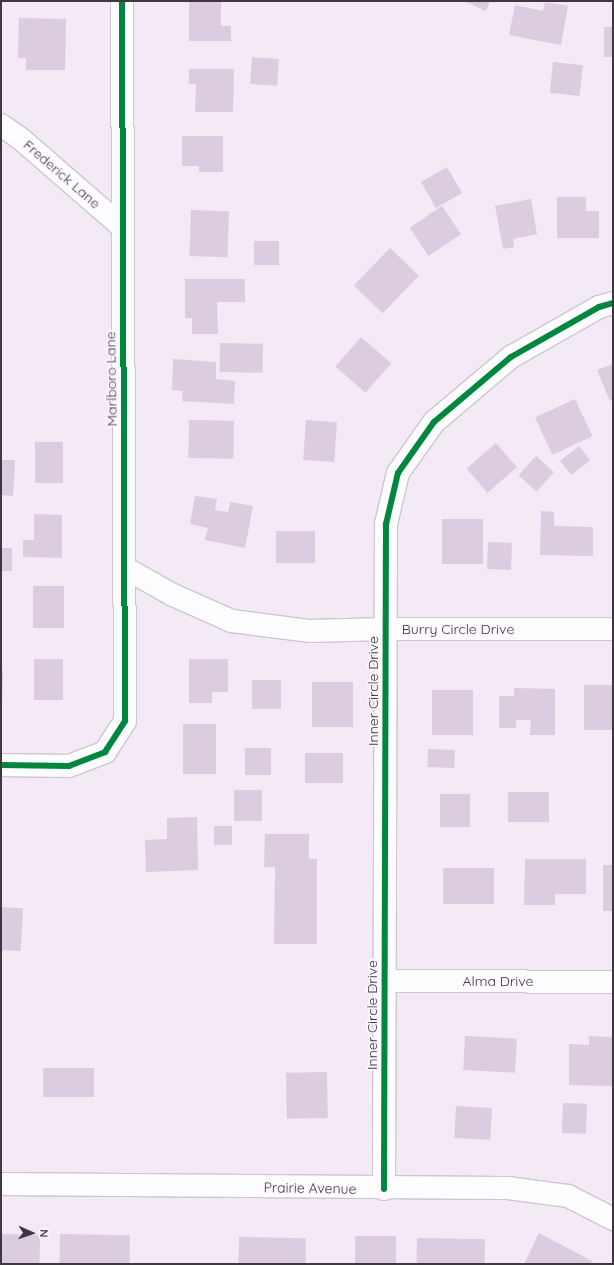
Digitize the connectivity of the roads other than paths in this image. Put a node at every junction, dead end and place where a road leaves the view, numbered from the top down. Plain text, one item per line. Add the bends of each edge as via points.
1 (122, 1) edge
2 (1, 125) edge
3 (121, 226) junction
4 (613, 303) edge
5 (125, 568) junction
6 (385, 629) junction
7 (613, 629) edge
8 (1, 765) edge
9 (384, 981) junction
10 (613, 982) edge
11 (1, 1184) edge
12 (384, 1189) junction
13 (613, 1219) edge

1 - 3 street, Marlboro Lane
2 - 3 street, Frederick Lane
3 - 5 street, Marlboro Lane
4 - 6 street, Inner Circle Drive via 599,307 511,357 434,422 398,473 386,524
5 - 6 street, Burry Circle Drive via 173,595 232,621 310,631
5 - 8 street, Marlboro Lane via 125,721 106,752 69,766
6 - 7 street, Burry Circle Drive
6 - 9 street, Inner Circle Drive
9 - 10 street, Alma Drive
9 - 12 street, Inner Circle Drive
11 - 12 street, Prairie Avenue
12 - 13 street, Prairie Avenue via 508,1188 568,1196

